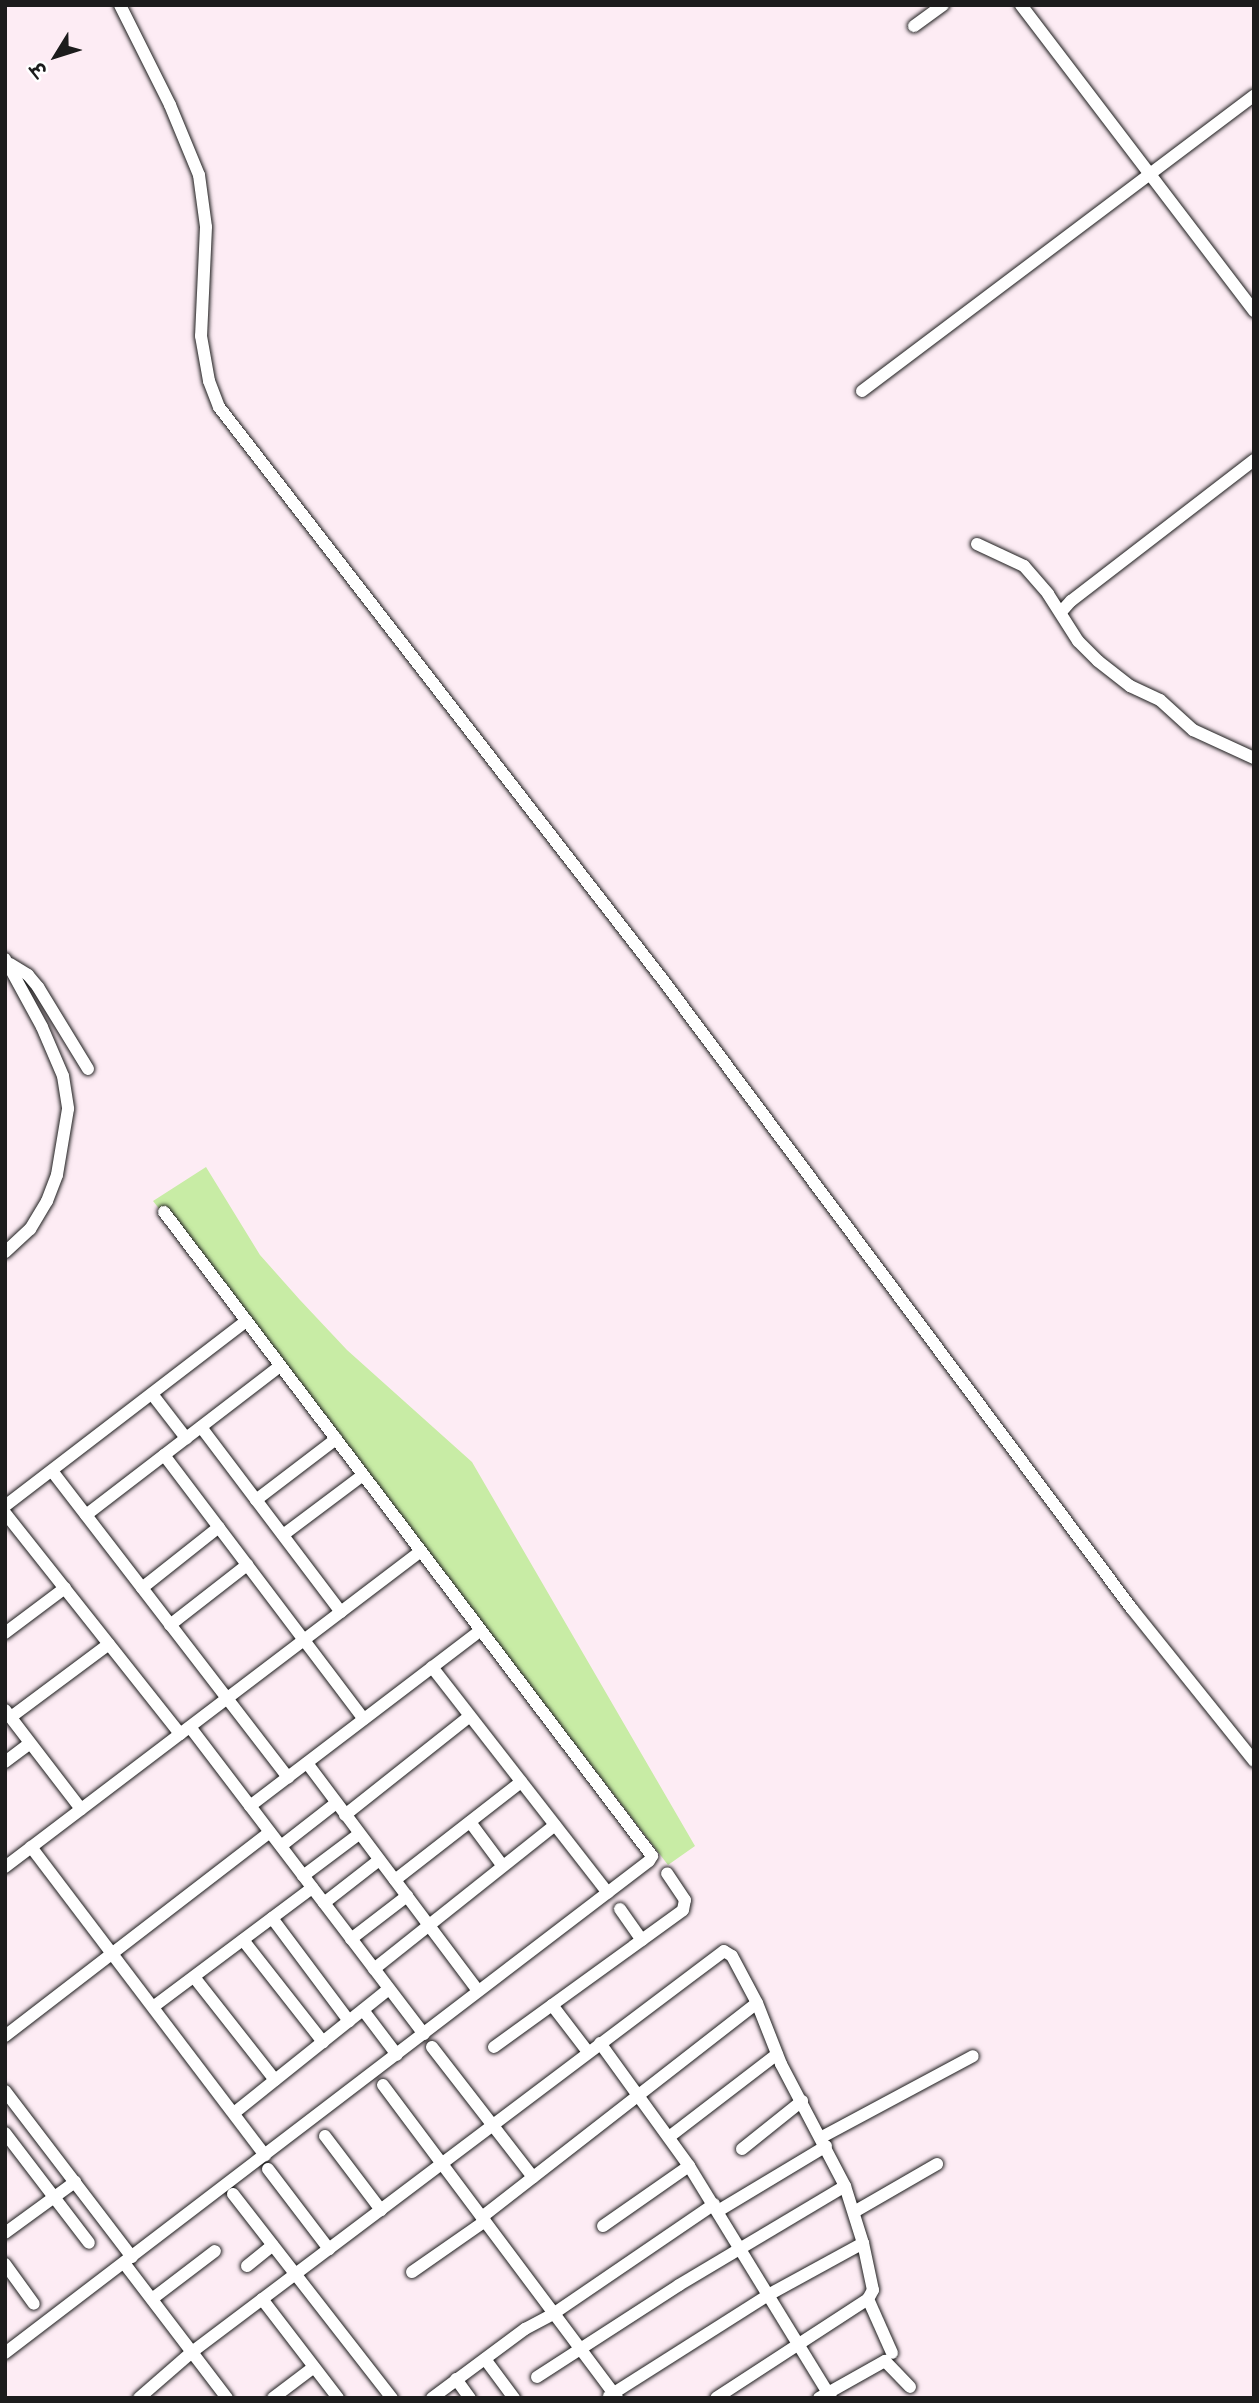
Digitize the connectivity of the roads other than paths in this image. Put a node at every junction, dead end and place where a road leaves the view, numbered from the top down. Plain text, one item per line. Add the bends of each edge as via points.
1 (120, 5) edge
2 (943, 5) edge
3 (1021, 5) edge
4 (914, 26) dead end
5 (1254, 96) edge
6 (1152, 176) junction
7 (1254, 311) edge
8 (862, 391) dead end
9 (1254, 460) edge
10 (977, 544) dead end
11 (1061, 612) junction
12 (1254, 758) edge
13 (7, 961) edge
14 (88, 1069) dead end
15 (164, 1212) dead end
16 (5, 1252) edge
17 (246, 1321) junction
18 (280, 1366) junction
19 (152, 1394) junction
20 (201, 1427) junction
21 (186, 1438) junction
22 (336, 1439) junction
23 (164, 1455) junction
24 (52, 1471) junction
25 (363, 1475) junction
26 (256, 1500) junction
27 (5, 1506) edge
28 (5, 1513) edge
29 (86, 1514) junction
30 (219, 1527) junction
31 (282, 1535) junction
32 (421, 1551) junction
33 (247, 1565) junction
34 (65, 1588) junction
35 (142, 1588) junction
36 (341, 1612) junction
37 (170, 1625) junction
38 (481, 1630) junction
39 (5, 1633) edge
40 (304, 1640) junction
41 (109, 1644) junction
42 (432, 1667) junction
43 (227, 1699) junction
44 (8, 1714) edge
45 (470, 1716) junction
46 (365, 1719) junction
47 (185, 1730) junction
48 (30, 1743) junction
49 (1254, 1761) edge
50 (5, 1762) edge
51 (307, 1763) junction
52 (288, 1778) junction
53 (521, 1782) junction
54 (336, 1802) junction
55 (250, 1806) junction
56 (81, 1809) junction
57 (345, 1815) junction
58 (470, 1822) junction
59 (555, 1825) junction
60 (270, 1832) junction
61 (359, 1833) junction
62 (281, 1846) junction
63 (32, 1847) junction
64 (379, 1860) junction
65 (502, 1866) junction
66 (5, 1867) edge
67 (667, 1873) dead end
68 (303, 1876) junction
69 (395, 1880) junction
70 (312, 1888) junction
71 (608, 1893) junction
72 (407, 1896) junction
73 (324, 1903) junction
74 (620, 1909) dead end
75 (272, 1918) junction
76 (428, 1924) junction
77 (351, 1939) junction
78 (243, 1940) junction
79 (642, 1940) junction
80 (112, 1954) junction
81 (374, 1969) junction
82 (194, 1976) junction
83 (389, 1989) junction
84 (478, 1992) junction
85 (757, 2003) junction
86 (552, 2005) junction
87 (153, 2007) junction
88 (363, 2010) junction
89 (349, 2021) junction
90 (424, 2034) junction
91 (5, 2036) edge
92 (323, 2042) junction
93 (600, 2043) junction
94 (432, 2047) dead end
95 (494, 2047) dead end
96 (588, 2052) junction
97 (777, 2054) junction
98 (397, 2055) junction
99 (974, 2056) dead end
100 (275, 2080) junction
101 (383, 2085) dead end
102 (5, 2091) edge
103 (639, 2095) junction
104 (802, 2101) junction
105 (234, 2113) junction
106 (493, 2125) junction
107 (5, 2133) edge
108 (325, 2136) dead end
109 (669, 2137) junction
110 (824, 2142) junction
111 (742, 2149) dead end
112 (265, 2155) junction
113 (442, 2163) junction
114 (937, 2164) dead end
115 (689, 2166) junction
116 (268, 2169) dead end
117 (533, 2177) junction
118 (75, 2182) junction
119 (845, 2186) junction
120 (233, 2194) dead end
121 (54, 2198) junction
122 (716, 2208) junction
123 (380, 2210) junction
124 (854, 2212) junction
125 (483, 2219) junction
126 (603, 2226) dead end
127 (5, 2233) edge
128 (89, 2243) dead end
129 (863, 2243) junction
130 (273, 2245) junction
131 (740, 2248) junction
132 (329, 2249) junction
133 (215, 2251) dead end
134 (128, 2260) junction
135 (5, 2264) edge
136 (247, 2266) dead end
137 (412, 2272) dead end
138 (296, 2274) junction
139 (770, 2294) junction
140 (152, 2299) junction
141 (262, 2299) junction
142 (869, 2299) junction
143 (34, 2304) dead end
144 (553, 2314) junction
145 (797, 2345) junction
146 (579, 2347) junction
147 (192, 2352) junction
148 (5, 2353) edge
149 (892, 2353) dead end
150 (485, 2359) junction
151 (314, 2367) junction
152 (537, 2377) dead end
153 (456, 2379) junction
154 (910, 2387) dead end
155 (290, 2393) edge
156 (438, 2396) edge
157 (612, 2396) edge
158 (825, 2396) edge
159 (139, 2398) edge
160 (227, 2398) edge
161 (273, 2398) edge
162 (338, 2398) edge
163 (392, 2398) edge
164 (470, 2398) edge
165 (514, 2398) edge
166 (716, 2398) edge

1 - 49 street via 199,175 206,227 201,336 219,407 663,980 1132,1609
2 - 4 street
3 - 6 street
5 - 6 street
6 - 7 street
6 - 8 street
9 - 11 street
10 - 11 street via 1019,562
11 - 12 street via 1083,648 1124,682 1160,700 1200,734
13 - 14 street via 38,987
13 - 16 street via 63,1076 68,1109 57,1175 47,1201 30,1229
15 - 17 street
17 - 18 street
17 - 19 street
18 - 20 street
18 - 22 street
19 - 21 street
19 - 24 street
20 - 21 street
20 - 26 street
21 - 23 street
22 - 25 street
22 - 26 street
23 - 29 street
23 - 30 street
24 - 27 street
24 - 29 street
25 - 31 street
25 - 32 street
26 - 31 street
28 - 34 street
29 - 35 street
30 - 33 street
30 - 35 street
31 - 36 street
32 - 36 street
32 - 38 street
33 - 37 street
33 - 40 street
34 - 39 street
34 - 41 street
35 - 37 street
36 - 40 street
37 - 43 street
38 - 42 street
38 - 71 street via 650,1852 649,1861
40 - 43 street
40 - 46 street
41 - 44 street
41 - 47 street
42 - 45 street
42 - 46 street
43 - 47 street
43 - 52 street
44 - 48 street
45 - 53 street
45 - 57 street
46 - 51 street
47 - 55 street
47 - 56 street
48 - 50 street
48 - 56 street
51 - 52 street
51 - 54 street
52 - 55 street
53 - 58 street
53 - 59 street
54 - 57 street
54 - 62 street
55 - 60 street
56 - 63 street
57 - 61 street
58 - 65 street
58 - 69 street
59 - 65 street
59 - 71 street
60 - 62 street
60 - 80 street
61 - 64 street
61 - 68 street
62 - 68 street
63 - 66 street
63 - 80 street
64 - 69 street
64 - 73 street
65 - 76 street
67 - 79 street via 685,1907
68 - 70 street
69 - 72 street
70 - 73 street
70 - 75 street
71 - 84 street
72 - 76 street
72 - 77 street
73 - 77 street
74 - 79 street
75 - 78 street
75 - 89 street
76 - 81 street
76 - 84 street
77 - 81 street
78 - 82 street
78 - 92 street
79 - 86 street
80 - 87 street
80 - 91 street
81 - 83 street
82 - 87 street
82 - 100 street
83 - 88 street
83 - 90 street
84 - 90 street
85 - 93 street via 732,1956 724,1951
85 - 97 street
85 - 103 street
86 - 95 street
86 - 96 street
87 - 105 street
88 - 89 street
88 - 98 street
89 - 92 street
90 - 98 street
92 - 100 street
93 - 96 street
93 - 103 street
94 - 106 street
96 - 106 street
97 - 104 street
97 - 109 street
98 - 112 street
99 - 110 street
100 - 105 street
101 - 113 street
102 - 118 street
103 - 109 street
103 - 117 street
104 - 110 street
104 - 111 street
105 - 112 street
106 - 113 street
106 - 117 street
107 - 121 street
108 - 123 street
109 - 115 street
110 - 119 street
110 - 122 street
112 - 134 street
113 - 123 street
113 - 125 street
114 - 124 street
115 - 122 street
115 - 126 street
116 - 132 street
117 - 125 street
118 - 121 street
118 - 134 street
119 - 124 street
119 - 131 street
120 - 130 street
121 - 127 street
121 - 128 street
122 - 131 street
122 - 144 street
123 - 132 street
124 - 129 street
125 - 137 street
125 - 144 street
129 - 139 street
129 - 142 street via 873,2290
130 - 136 street
130 - 138 street
131 - 139 street
131 - 146 street
132 - 138 street
133 - 140 street
134 - 140 street
134 - 148 street
135 - 143 street
138 - 141 street
138 - 163 street
139 - 145 street
139 - 157 street
140 - 147 street
141 - 147 street
141 - 151 street
142 - 145 street
142 - 149 street
144 - 146 street
144 - 150 street
145 - 158 street
145 - 166 street
146 - 152 street
146 - 157 street
147 - 159 street
147 - 160 street
150 - 153 street
150 - 165 street
151 - 155 street
151 - 162 street
153 - 156 street
153 - 164 street
154 - 158 street via 886,2361
155 - 161 street

